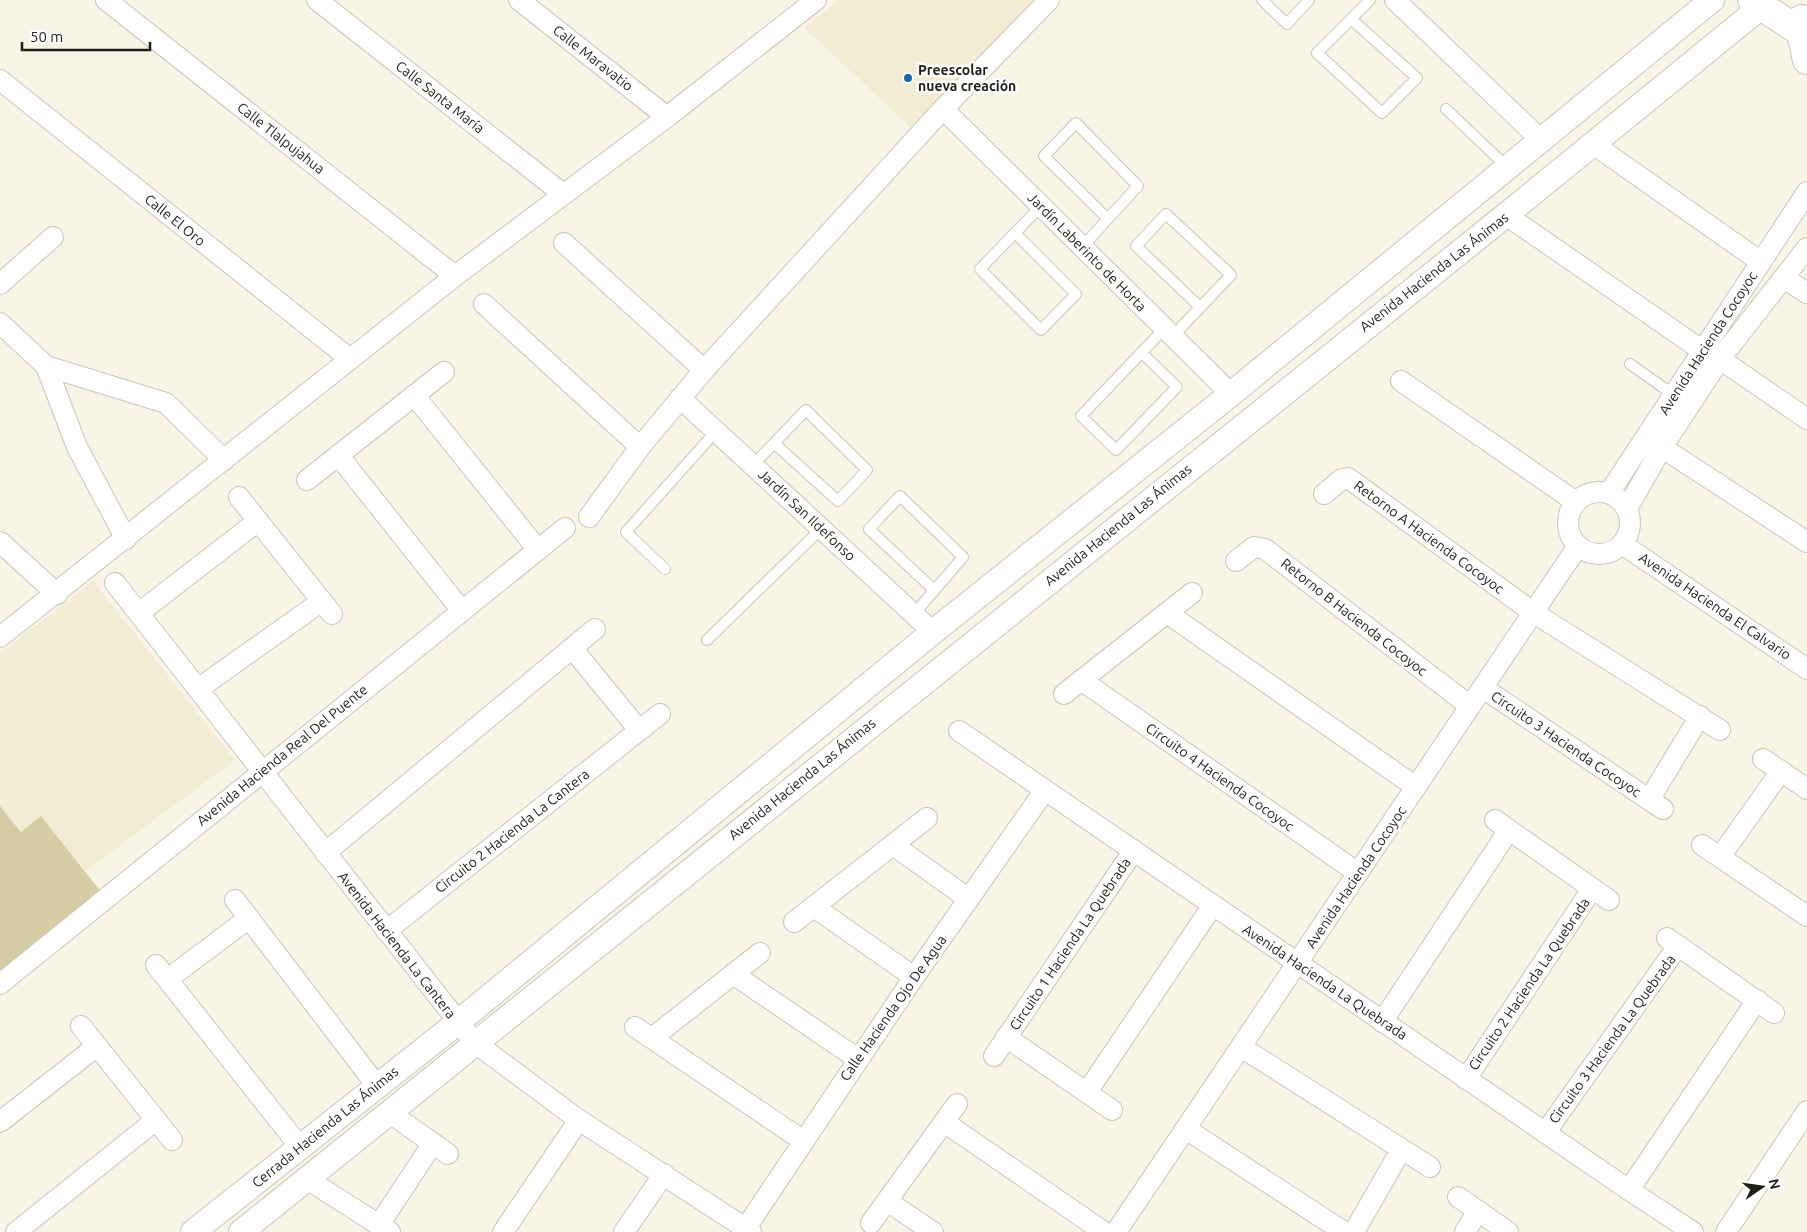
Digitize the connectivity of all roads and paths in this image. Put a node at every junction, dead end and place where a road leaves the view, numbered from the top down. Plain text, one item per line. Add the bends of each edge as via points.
1 (106, 0) edge
2 (317, 0) edge
3 (518, 0) edge
4 (816, 0) edge
5 (1049, 0) edge
6 (1262, 0) edge
7 (1309, 0) edge
8 (1370, 0) edge
9 (1395, 0) edge
10 (1712, 0) edge
11 (1788, 15) edge
12 (1352, 19) junction
13 (1807, 60) edge
14 (0, 80) edge
15 (1446, 109) dead end
16 (943, 110) junction
17 (667, 117) junction
18 (1540, 139) junction
19 (1593, 144) junction
20 (1507, 167) junction
21 (1807, 192) edge
22 (563, 194) junction
23 (1040, 206) junction
24 (1506, 215) junction
25 (1108, 219) junction
26 (1014, 233) junction
27 (53, 237) dead end
28 (564, 243) dead end
29 (1082, 247) junction
30 (1807, 248) edge
31 (1761, 262) junction
32 (455, 276) junction
33 (1784, 278) junction
34 (0, 284) edge
35 (1807, 293) edge
36 (484, 304) dead end
37 (1200, 307) junction
38 (0, 323) edge
39 (1316, 324) junction
40 (1168, 333) junction
41 (1337, 350) junction
42 (1142, 353) junction
43 (1711, 355) junction
44 (350, 359) junction
45 (1630, 364) dead end
46 (46, 366) junction
47 (704, 370) junction
48 (444, 372) dead end
49 (1401, 381) dead end
50 (1230, 394) junction
51 (414, 395) junction
52 (1674, 395) junction
53 (680, 398) junction
54 (1807, 419) edge
55 (717, 430) junction
56 (774, 442) junction
57 (1654, 443) junction
58 (640, 447) junction
59 (338, 455) junction
60 (224, 460) junction
61 (754, 464) junction
62 (306, 480) dead end
63 (1609, 493) junction
64 (1324, 494) dead end
65 (240, 497) dead end
66 (1576, 502) junction
67 (1627, 509) junction
68 (589, 517) dead end
69 (258, 521) junction
70 (565, 528) dead end
71 (822, 528) junction
72 (126, 539) junction
73 (0, 542) edge
74 (1807, 542) edge
75 (1622, 544) junction
76 (1578, 546) junction
77 (538, 550) junction
78 (1236, 562) dead end
79 (664, 569) dead end
80 (115, 583) dead end
81 (934, 590) junction
82 (1192, 593) dead end
83 (57, 594) junction
84 (462, 612) junction
85 (139, 613) junction
86 (1167, 613) junction
87 (1534, 613) junction
88 (914, 614) junction
89 (596, 629) dead end
90 (933, 632) junction
91 (0, 637) edge
92 (707, 640) dead end
93 (572, 648) junction
94 (1807, 669) edge
95 (1081, 680) junction
96 (1483, 688) junction
97 (198, 689) junction
98 (1064, 694) dead end
99 (1470, 706) junction
100 (660, 714) dead end
101 (1700, 716) junction
102 (639, 730) junction
103 (1720, 730) dead end
104 (959, 731) dead end
105 (1763, 759) dead end
106 (262, 771) junction
107 (1780, 771) junction
108 (1416, 787) junction
109 (1807, 789) edge
110 (1045, 790) junction
111 (927, 818) dead end
112 (894, 845) junction
113 (1702, 845) dead end
114 (1134, 850) junction
115 (325, 852) junction
116 (1720, 857) junction
117 (1358, 873) junction
118 (1592, 888) junction
119 (969, 898) junction
120 (235, 900) dead end
121 (1609, 900) dead end
122 (1213, 906) junction
123 (814, 907) junction
124 (1807, 916) edge
125 (249, 918) junction
126 (794, 922) dead end
127 (386, 931) junction
128 (760, 953) dead end
129 (1297, 963) junction
130 (733, 974) junction
131 (914, 977) junction
132 (0, 984) edge
133 (1757, 1000) junction
134 (1774, 1013) dead end
135 (1382, 1022) junction
136 (457, 1023) junction
137 (81, 1026) dead end
138 (635, 1027) dead end
139 (1006, 1037) junction
140 (652, 1038) junction
141 (474, 1042) junction
142 (97, 1046) junction
143 (1240, 1048) junction
144 (994, 1056) dead end
145 (858, 1059) junction
146 (1466, 1079) junction
147 (377, 1086) junction
148 (1086, 1092) junction
149 (957, 1104) dead end
150 (1112, 1110) dead end
151 (1807, 1110) edge
152 (390, 1113) junction
153 (156, 1120) junction
154 (579, 1120) junction
155 (0, 1122) edge
156 (944, 1122) junction
157 (1186, 1129) junction
158 (1545, 1133) junction
159 (172, 1140) dead end
160 (802, 1140) junction
161 (300, 1147) junction
162 (1401, 1150) junction
163 (1430, 1167) dead end
164 (664, 1174) junction
165 (307, 1179) junction
166 (1629, 1190) junction
167 (1458, 1197) dead end
168 (887, 1201) junction
169 (1478, 1211) junction
170 (871, 1223) dead end
171 (385, 1228) edge
172 (746, 1231) edge
173 (16, 1232) edge
174 (193, 1232) edge
175 (240, 1232) edge
176 (502, 1232) edge
177 (624, 1232) edge
178 (933, 1232) edge
179 (1104, 1232) edge
180 (1116, 1232) edge
181 (1344, 1232) edge
182 (1354, 1232) edge
183 (1464, 1232) edge
184 (1508, 1232) edge
185 (1693, 1232) edge
186 (1726, 1232) edge

1 - 32 street, Calle Tlalpujahua
2 - 22 street, Calle Santa María
3 - 17 street, Calle Maravatio
4 - 17 street
5 - 16 street
6 - 7 lane via 1287,24
8 - 12 lane
9 - 18 street
10 - 18 street
11 - 13 main road
11 - 19 street, Avenida Hacienda Las Ánimas
12 - 12 lane via 1317,53 1382,113 1416,78
14 - 44 street, Calle El Oro
15 - 20 lane
16 - 23 street, Jardín Laberinto de Horta
16 - 47 street
17 - 22 street
18 - 20 street
19 - 24 street, Avenida Hacienda Las Ánimas
19 - 31 street
20 - 39 street
21 - 31 street, Avenida Hacienda Cocoyoc
22 - 32 street
23 - 26 lane
23 - 29 street, Jardín Laberinto de Horta
24 - 41 street, Avenida Hacienda Las Ánimas
24 - 43 street
25 - 25 lane via 1138,186 1076,123 1044,156
25 - 29 lane
26 - 26 lane via 980,269 1041,330 1076,294
27 - 34 street
28 - 47 street
29 - 40 street, Jardín Laberinto de Horta
30 - 33 street, Avenida Hacienda Cocoyoc
31 - 43 street, Avenida Hacienda Cocoyoc
32 - 44 street
33 - 35 street
33 - 43 street, Avenida Hacienda Cocoyoc
36 - 58 street
37 - 37 lane via 1231,275 1166,214 1136,246
37 - 40 lane
38 - 46 street
39 - 41 street
39 - 50 street
40 - 42 lane
40 - 50 street, Jardín Laberinto de Horta
41 - 141 street, Avenida Hacienda Las Ánimas
42 - 42 lane via 1081,416 1116,450 1177,387
43 - 52 street, Avenida Hacienda Cocoyoc
43 - 54 street
43 - 57 street, Avenida Hacienda Cocoyoc
44 - 60 street
45 - 52 lane
46 - 60 street via 166,403
46 - 72 street via 77,448
47 - 53 street
48 - 51 street
49 - 66 street
50 - 90 street
51 - 59 street
51 - 77 street
52 - 57 street, Avenida Hacienda Cocoyoc
53 - 55 street, Jardín San Ildefonso
53 - 58 street
55 - 61 street, Jardín San Ildefonso
55 - 79 lane via 626,532
56 - 56 lane via 806,410 867,470 838,501
56 - 61 lane
57 - 63 street, Avenida Hacienda Cocoyoc
57 - 67 street, Avenida Hacienda Cocoyoc
57 - 74 street
58 - 68 street
59 - 62 street
59 - 84 street
60 - 72 street
61 - 71 street, Jardín San Ildefonso
63 - 66 street via 1585,495
63 - 67 street
64 - 87 street, Retorno A Hacienda Cocoyoc via 1348,478
65 - 69 street
66 - 76 street via 1569,512 1568,525
67 - 75 street via 1630,521
69 - 85 street
69 - 97 street via 327,608
70 - 77 street, Avenida Hacienda Real Del Puente
71 - 88 street, Jardín San Ildefonso
71 - 92 lane
72 - 83 street
73 - 83 street
75 - 76 street via 1601,554
75 - 94 street, Avenida Hacienda El Calvario
76 - 87 street, Avenida Hacienda Cocoyoc
77 - 84 street, Avenida Hacienda Real Del Puente
78 - 99 street, Retorno B Hacienda Cocoyoc via 1254,547 1265,549
80 - 85 street, Avenida Hacienda La Cantera
81 - 81 lane via 963,557 900,496 869,529
81 - 88 lane
82 - 86 street
83 - 91 street
84 - 106 street, Avenida Hacienda Real Del Puente
85 - 97 street, Avenida Hacienda La Cantera
86 - 95 street
86 - 108 street
87 - 96 street, Avenida Hacienda Cocoyoc
87 - 101 street
88 - 90 street, Jardín San Ildefonso
89 - 93 street
90 - 136 street
93 - 102 street
93 - 115 street
95 - 98 street
95 - 117 street, Circuito 4 Hacienda Cocoyoc
96 - 99 street, Avenida Hacienda Cocoyoc
96 - 101 street, Circuito 3 Hacienda Cocoyoc via 1656,804
97 - 106 street, Avenida Hacienda La Cantera
99 - 108 street, Avenida Hacienda Cocoyoc
100 - 102 street, Circuito 2 Hacienda La Cantera
101 - 103 street
102 - 127 street, Circuito 2 Hacienda La Cantera
104 - 110 street, Avenida Hacienda La Quebrada
105 - 107 street
106 - 115 street, Avenida Hacienda La Cantera
106 - 132 street, Avenida Hacienda Real Del Puente
107 - 109 street
107 - 116 street
108 - 117 street, Avenida Hacienda Cocoyoc
110 - 114 street, Avenida Hacienda La Quebrada
110 - 119 street, Calle Hacienda Ojo De Agua
111 - 112 street
112 - 119 street
112 - 123 street
113 - 116 street
114 - 122 street, Avenida Hacienda La Quebrada
114 - 139 street, Circuito 1 Hacienda La Quebrada
115 - 127 street, Avenida Hacienda La Cantera
116 - 124 street
117 - 129 street, Avenida Hacienda Cocoyoc
118 - 121 street, Circuito 2 Hacienda La Quebrada
118 - 135 street, Circuito 2 Hacienda La Quebrada via 1502,825
118 - 146 street, Circuito 2 Hacienda La Quebrada
119 - 131 street, Calle Hacienda Ojo De Agua
120 - 125 street
122 - 129 street, Avenida Hacienda La Quebrada
122 - 148 street
123 - 126 street
123 - 131 street
125 - 147 street
125 - 161 street via 162,972
127 - 136 street, Avenida Hacienda La Cantera
128 - 130 street
129 - 135 street, Avenida Hacienda La Quebrada
129 - 143 street, Avenida Hacienda Cocoyoc
130 - 140 street
130 - 145 street
131 - 145 street, Calle Hacienda Ojo De Agua
133 - 134 street, Circuito 3 Hacienda La Quebrada
133 - 158 street, Circuito 3 Hacienda La Quebrada via 1673,942
133 - 166 street
135 - 146 street, Avenida Hacienda La Quebrada
136 - 141 street, Avenida Hacienda La Cantera
136 - 147 street, Cerrada Hacienda Las Ánimas
137 - 142 street
138 - 140 street
139 - 144 street, Circuito 1 Hacienda La Quebrada
139 - 148 street, Circuito 1 Hacienda La Quebrada
140 - 160 street
141 - 152 street, Cerrada Hacienda Las Ánimas
141 - 154 street, Avenida Hacienda La Cantera
142 - 153 street
142 - 155 street
143 - 157 street, Avenida Hacienda Cocoyoc
143 - 162 street
145 - 160 street, Calle Hacienda Ojo De Agua
146 - 158 street, Avenida Hacienda La Quebrada
147 - 161 street, Cerrada Hacienda Las Ánimas
148 - 150 street, Circuito 1 Hacienda La Quebrada
149 - 156 street
151 - 186 street
152 - 165 street, Cerrada Hacienda Las Ánimas
152 - 171 street via 440,1148
153 - 159 street
153 - 173 street
154 - 164 street, Avenida Hacienda La Cantera
154 - 176 street
156 - 168 street
156 - 179 street
157 - 180 street, Avenida Hacienda Cocoyoc
157 - 181 street
158 - 166 street, Avenida Hacienda La Quebrada
160 - 172 street, Calle Hacienda Ojo De Agua
161 - 174 street, Cerrada Hacienda Las Ánimas
162 - 163 street
162 - 182 street
164 - 172 street, Avenida Hacienda La Cantera
164 - 177 street
165 - 171 street
165 - 175 street, Cerrada Hacienda Las Ánimas
166 - 185 street, Avenida Hacienda La Quebrada
167 - 169 street
168 - 170 street
168 - 178 street
169 - 183 street
169 - 184 street

